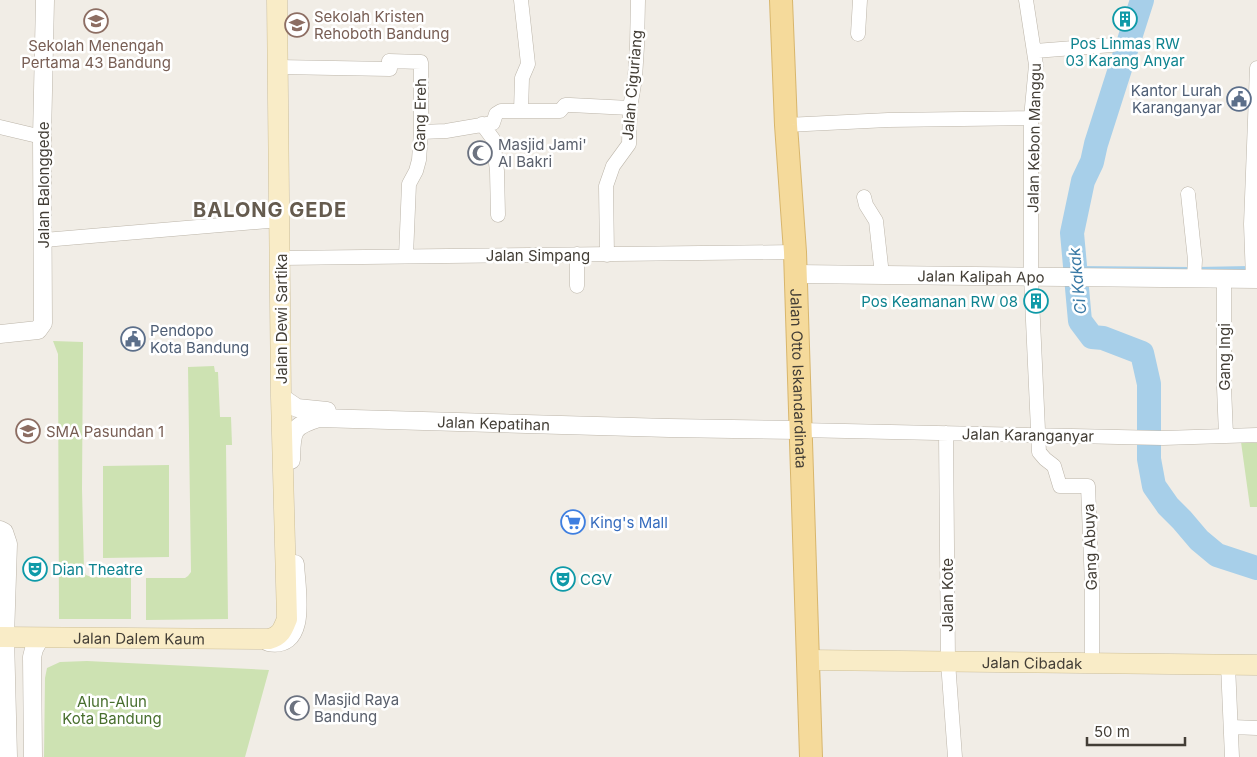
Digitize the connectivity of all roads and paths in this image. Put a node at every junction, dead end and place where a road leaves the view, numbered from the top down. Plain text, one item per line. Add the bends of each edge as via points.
1 (46, 0) edge
2 (277, 0) edge
3 (521, 0) edge
4 (638, 0) edge
5 (781, 0) edge
6 (860, 0) edge
7 (1026, 0) edge
8 (858, 34) dead end
9 (1112, 45) dead end
10 (1035, 51) junction
11 (278, 67) junction
12 (1257, 68) edge
13 (630, 108) junction
14 (521, 111) junction
15 (1031, 118) junction
16 (482, 124) junction
17 (786, 125) junction
18 (1256, 125) edge
19 (0, 127) edge
20 (421, 132) junction
21 (42, 137) junction
22 (1188, 194) dead end
23 (864, 197) dead end
24 (498, 215) dead end
25 (280, 220) junction
26 (44, 240) junction
27 (578, 254) junction
28 (607, 254) junction
29 (406, 256) junction
30 (281, 258) junction
31 (795, 263) junction
32 (1195, 270) junction
33 (1254, 273) edge
34 (882, 275) junction
35 (1031, 277) junction
36 (1224, 279) junction
37 (577, 286) dead end
38 (0, 334) edge
39 (281, 396) junction
40 (799, 422) junction
41 (946, 433) junction
42 (1038, 435) junction
43 (1226, 435) junction
44 (1257, 436) edge
45 (0, 530) edge
46 (289, 531) junction
47 (278, 636) joint
48 (3, 637) edge
49 (40, 638) junction
50 (258, 638) junction
51 (808, 660) junction
52 (948, 662) junction
53 (1092, 663) junction
54 (1228, 665) junction
55 (1257, 665) edge
56 (1232, 727) junction
57 (1257, 728) edge
58 (8, 757) edge
59 (32, 757) edge
60 (811, 757) edge
61 (955, 757) edge
62 (1232, 757) edge

1 - 21 street, Jalan Balonggede
2 - 11 main road, Jalan Dewi Sartika
3 - 14 street via 528,64 522,78
4 - 13 street, Jalan Ciguriang via 635,78
5 - 17 main road, Jalan Otto Iskandardinata
6 - 8 street
7 - 10 street, Jalan Kebon Manggu
9 - 10 street
10 - 15 street, Jalan Kebon Manggu
11 - 20 street, Gang Ereh via 390,69 389,61 421,62
11 - 25 main road, Jalan Dewi Sartika
12 - 18 street
13 - 14 street via 570,105 560,111
13 - 28 street, Jalan Ciguriang via 629,144 613,166 606,186
14 - 16 street via 498,112 493,123
15 - 17 street
15 - 35 street, Jalan Kebon Manggu
16 - 20 street
16 - 24 street via 493,139
17 - 31 main road, Jalan Otto Iskandardinata
18 - 33 street via 1251,224
19 - 21 street
20 - 29 street, Gang Ereh via 419,160 409,184
21 - 26 street, Jalan Balonggede
22 - 32 street
23 - 34 street via 876,221
25 - 26 street
25 - 30 main road, Jalan Dewi Sartika
26 - 38 street, Jalan Balonggede via 43,323 38,330
27 - 28 street, Jalan Simpang
27 - 29 street, Jalan Simpang
27 - 37 street
28 - 31 street, Jalan Simpang
29 - 30 street, Jalan Simpang
30 - 39 main road, Jalan Dewi Sartika
31 - 34 street, Jalan Kalipah Apo
31 - 40 main road, Jalan Otto Iskandardinata
32 - 35 street, Jalan Kalipah Apo via 1090,277
32 - 36 street, Jalan Kalipah Apo
33 - 36 street, Jalan Kalipah Apo
34 - 35 street, Jalan Kalipah Apo
35 - 42 street, Jalan Kebon Manggu
36 - 43 street, Gang Ingi
39 - 40 street, Jalan Kepatihan via 297,408 309,410 633,422 785,425
39 - 46 main road, Jalan Dewi Sartika
40 - 41 street, Jalan Karanganyar
40 - 46 street, Jalan Kepatihan via 669,428 318,418 304,422 292,437
40 - 51 main road, Jalan Otto Iskandardinata
41 - 42 street, Jalan Karanganyar
41 - 52 street, Jalan Kote
42 - 43 street, Jalan Karanganyar via 1163,438
42 - 53 street, Gang Abuya via 1039,452 1054,466 1060,486 1088,486
43 - 44 street, Jalan Karanganyar
45 - 48 street via 8,544
46 - 47 main road, Jalan Dewi Sartika via 287,619
46 - 50 street, Jalan Dewi Sartika via 297,618 294,632 280,643
47 - 50 main road, Jalan Dalem Kaum
48 - 49 main road, Jalan Dalem Kaum
48 - 58 street
49 - 50 main road, Jalan Dalem Kaum
49 - 59 street via 32,657
51 - 52 main road, Jalan Cibadak
51 - 60 main road, Jalan Otto Iskandardinata
52 - 53 main road, Jalan Cibadak
52 - 61 street, Jalan Kote
53 - 54 main road, Jalan Cibadak
54 - 55 main road, Jalan Cibadak
54 - 56 street
56 - 57 street
56 - 62 street

